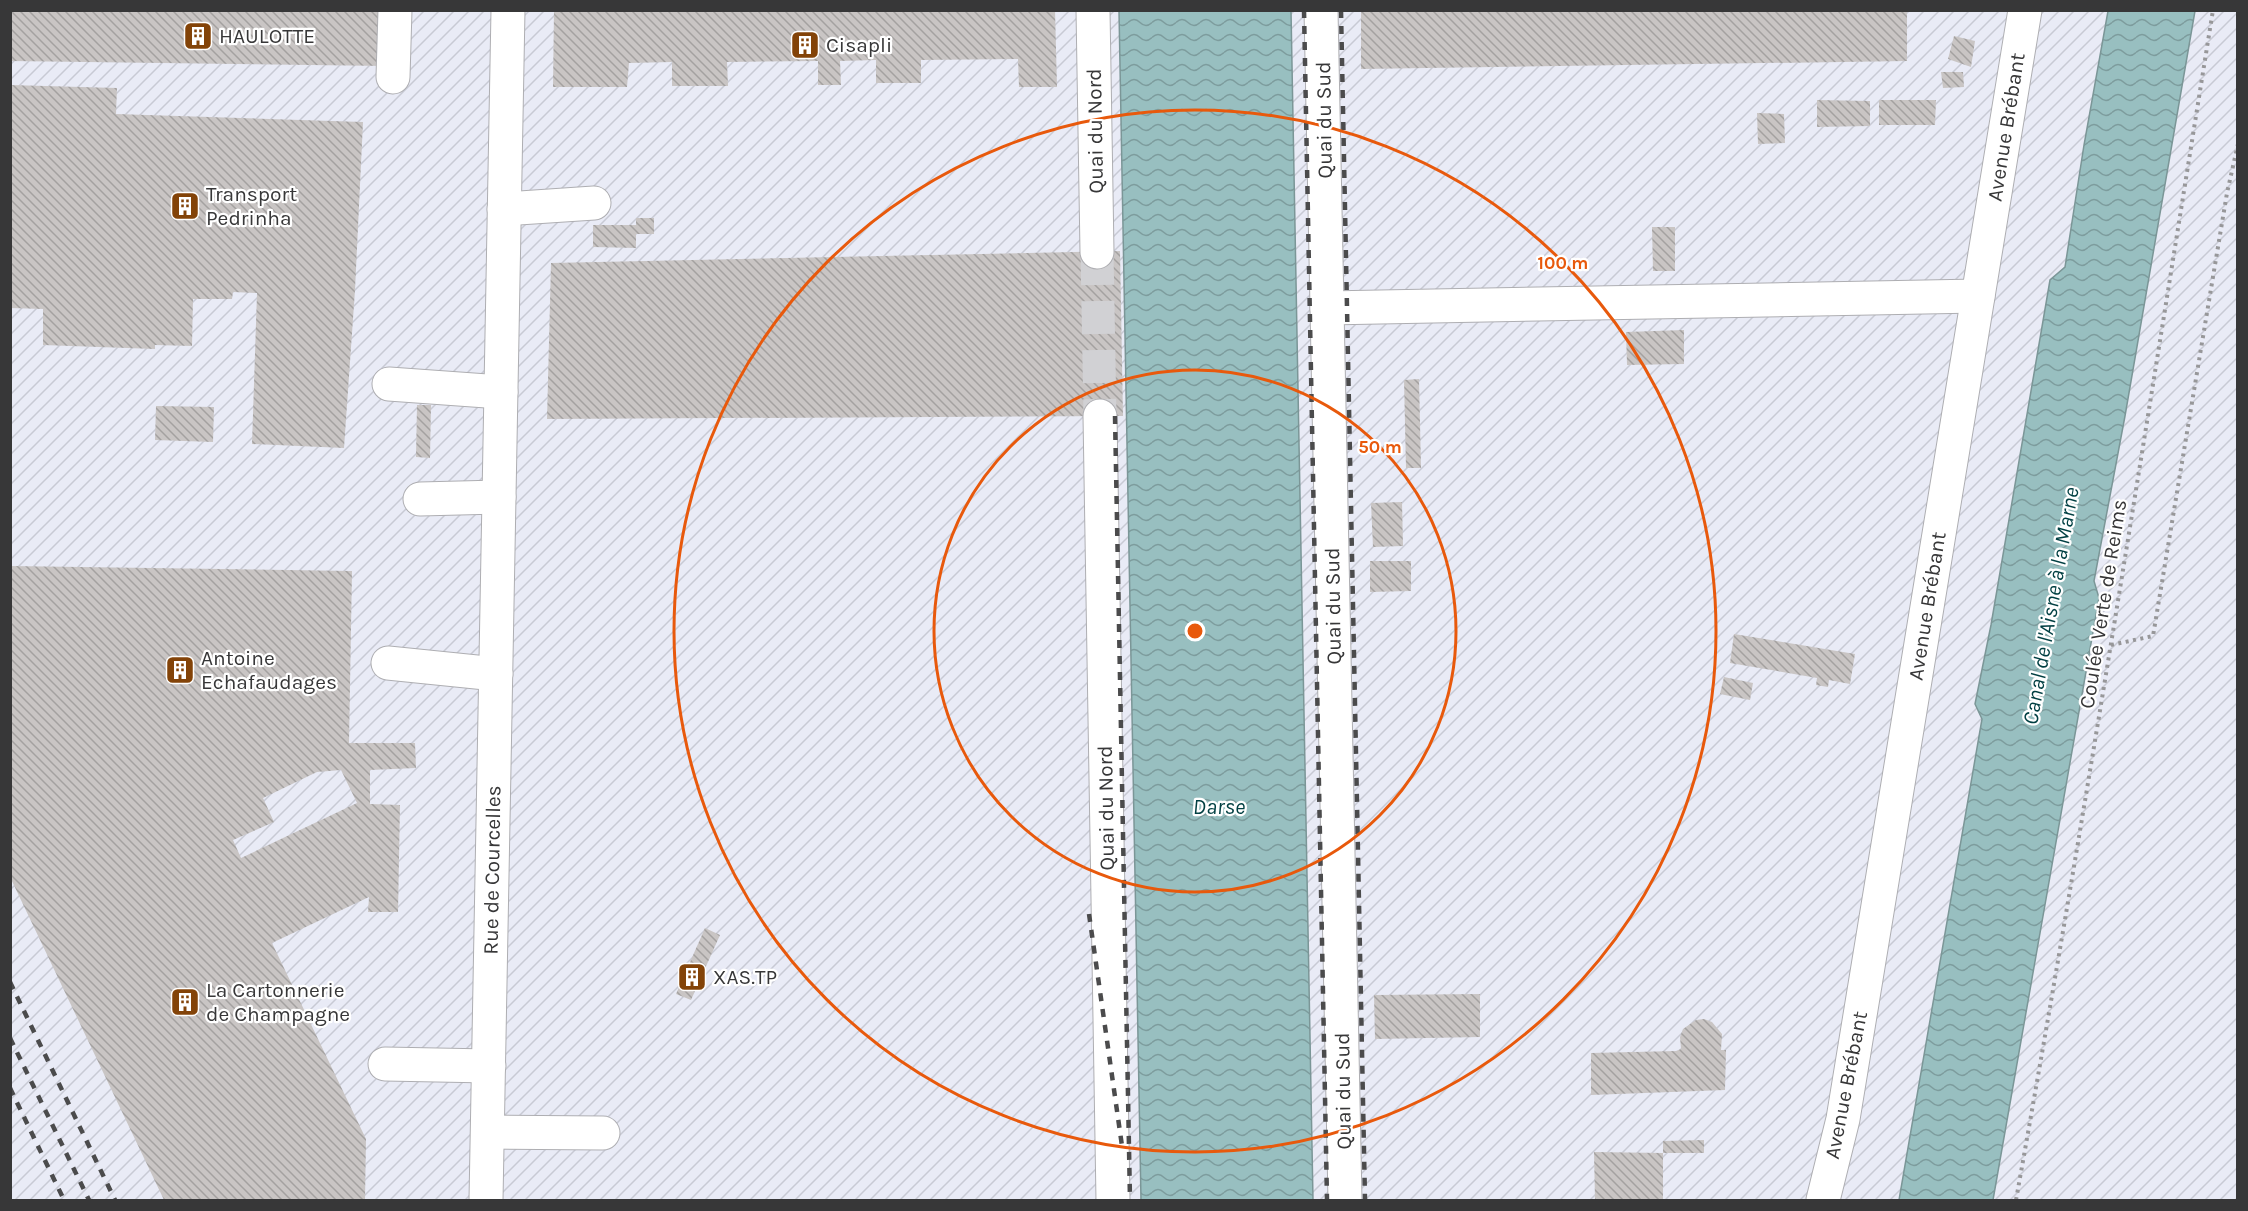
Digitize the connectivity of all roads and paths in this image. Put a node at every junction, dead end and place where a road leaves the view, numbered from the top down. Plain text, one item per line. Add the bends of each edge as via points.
1 (395, 10) edge
2 (508, 10) edge
3 (1093, 10) edge
4 (1321, 10) edge
5 (2025, 10) edge
6 (2213, 10) edge
7 (393, 76) dead end
8 (2238, 144) edge
9 (594, 203) dead end
10 (504, 209) junction
11 (1097, 252) tunnel mouth
12 (1978, 296) junction
13 (1327, 308) junction
14 (389, 384) dead end
15 (501, 392) junction
16 (1100, 416) tunnel mouth
17 (499, 497) junction
18 (420, 499) dead end
19 (2111, 645) junction
20 (388, 663) dead end
21 (496, 674) junction
22 (385, 1064) dead end
23 (489, 1066) junction
24 (488, 1132) junction
25 (603, 1133) dead end
26 (486, 1200) edge
27 (1113, 1200) edge
28 (1345, 1200) edge
29 (1823, 1200) edge
30 (2016, 1200) edge

1 - 7 street
2 - 10 street, Rue de Courcelles
3 - 11 street, Quai du Nord
4 - 13 street, Quai du Sud
5 - 12 street, Avenue Brébant
6 - 19 path, Coulée Verte de Reims
8 - 19 path via 2153,636
9 - 10 street
10 - 15 street, Rue de Courcelles
12 - 13 street
12 - 29 street, Avenue Brébant via 1843,1119
13 - 28 street, Quai du Sud
14 - 15 street
15 - 17 street, Rue de Courcelles
16 - 27 street, Quai du Nord
17 - 18 street
17 - 21 street, Rue de Courcelles
19 - 30 path, Coulée Verte de Reims
20 - 21 street
21 - 23 street, Rue de Courcelles
22 - 23 street
23 - 24 street, Rue de Courcelles
24 - 25 street
24 - 26 street, Rue de Courcelles

